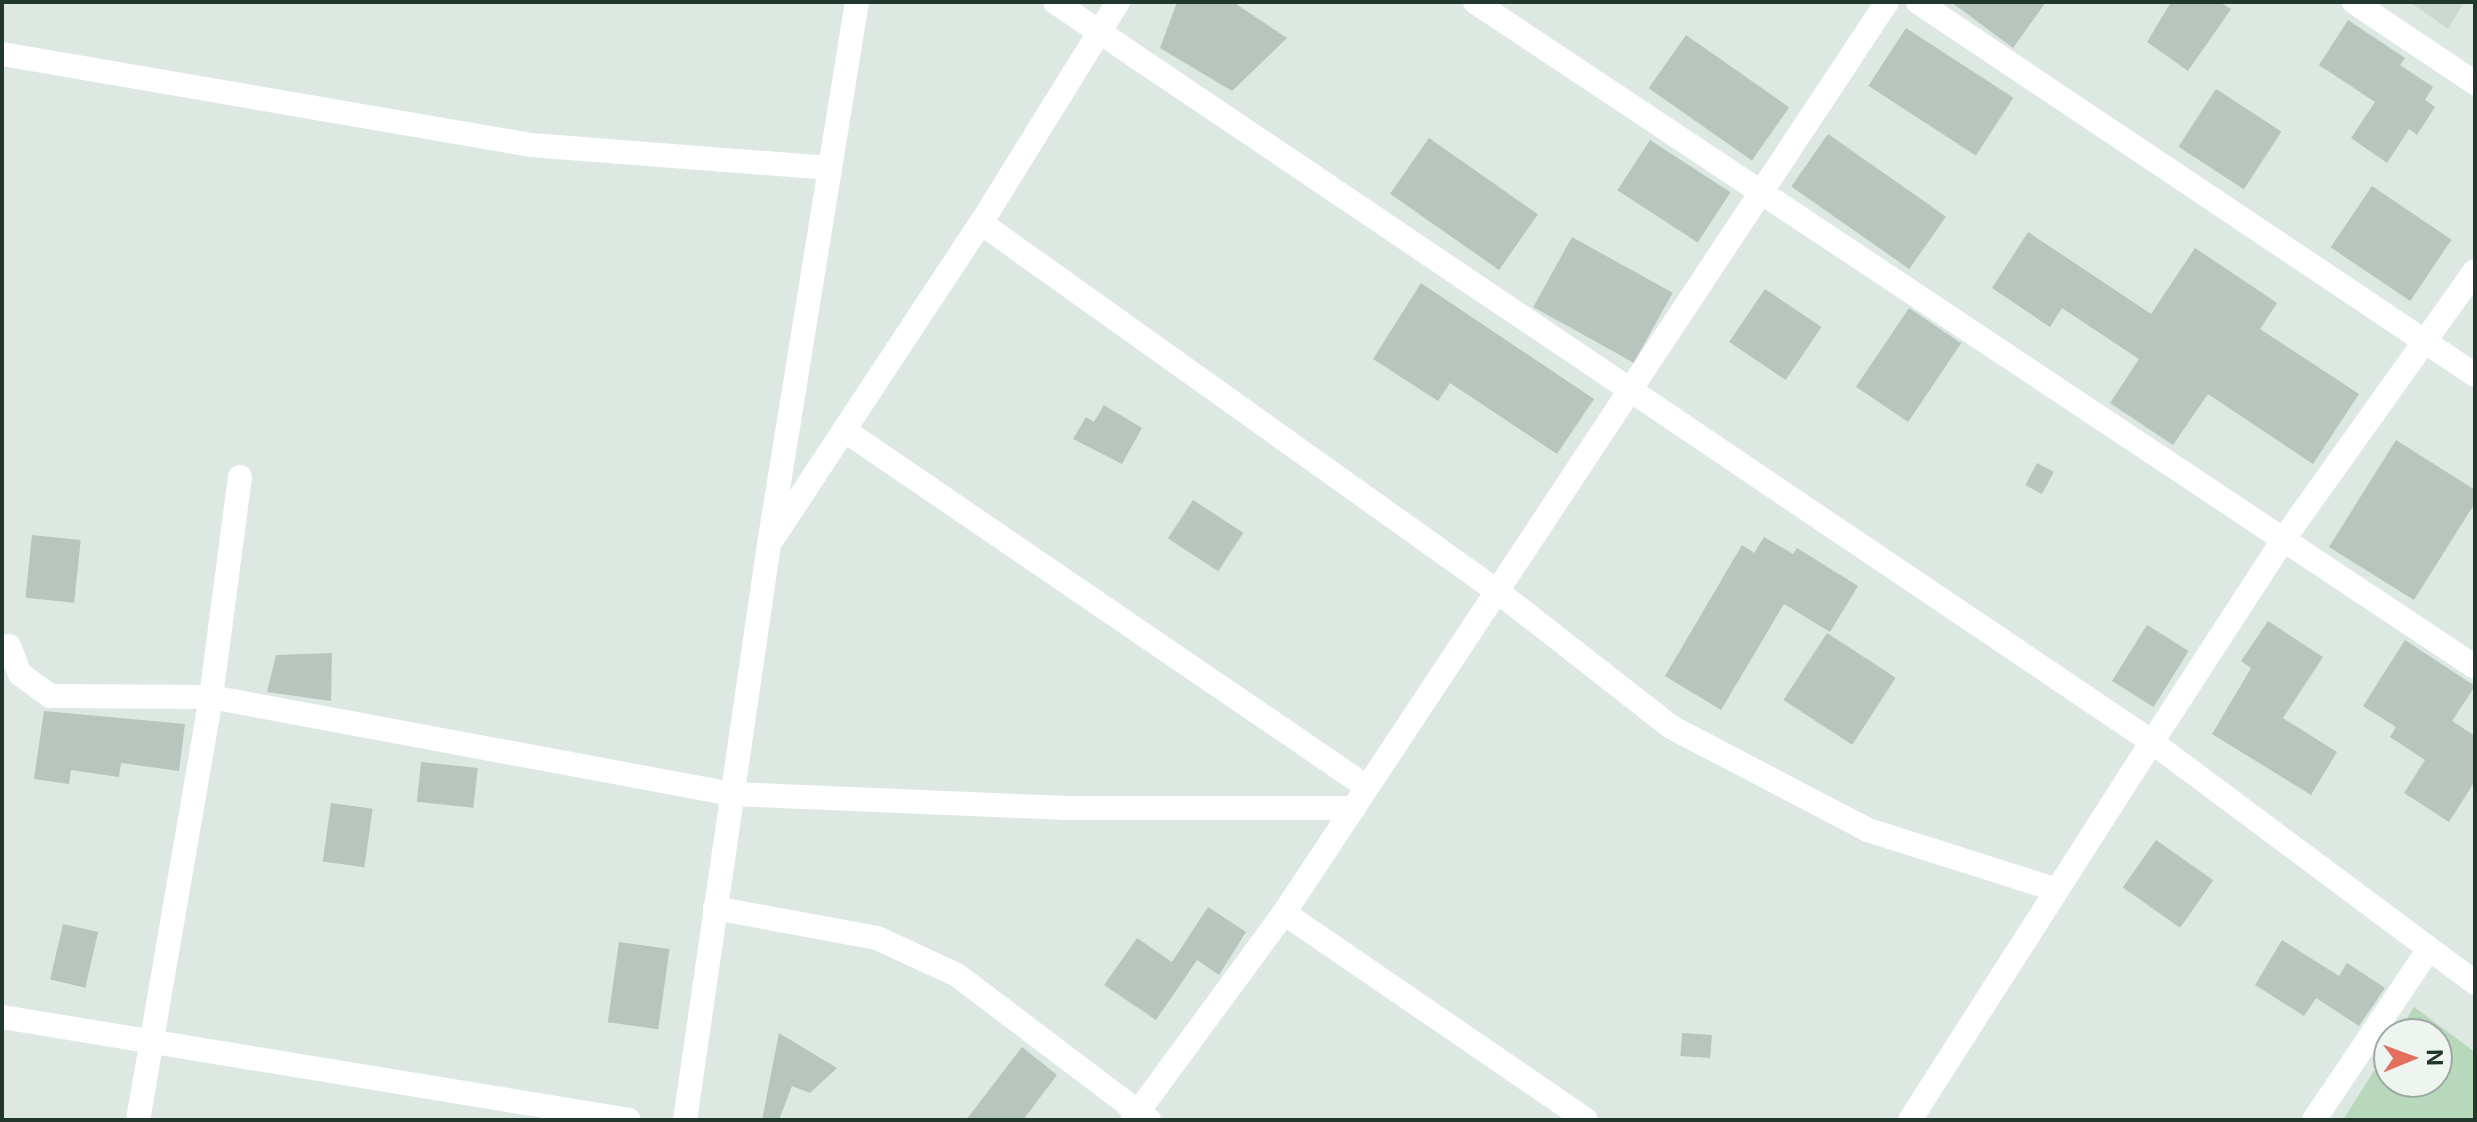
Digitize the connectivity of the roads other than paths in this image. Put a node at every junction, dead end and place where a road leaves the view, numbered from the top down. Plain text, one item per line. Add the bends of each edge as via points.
1 (857, 2) edge
2 (1055, 2) edge
3 (1118, 2) edge
4 (1475, 2) edge
5 (1887, 2) edge
6 (1918, 2) edge
7 (2354, 2) edge
8 (1099, 33) junction
9 (2, 54) edge
10 (2475, 83) edge
11 (830, 168) junction
12 (1762, 191) junction
13 (981, 223) junction
14 (2475, 271) edge
15 (2425, 342) junction
16 (2475, 375) edge
17 (1629, 391) junction
18 (844, 430) junction
19 (240, 477) dead end
20 (2283, 540) junction
21 (769, 544) junction
22 (1497, 591) junction
23 (9, 646) dead end
24 (2475, 667) edge
25 (211, 697) junction
26 (2152, 742) junction
27 (1367, 787) junction
28 (732, 794) junction
29 (1354, 808) junction
30 (2057, 890) junction
31 (715, 908) junction
32 (1284, 913) junction
33 (2429, 949) junction
34 (2475, 983) edge
35 (2, 1017) edge
36 (151, 1040) junction
37 (1140, 1117) edge
38 (138, 1120) edge
39 (629, 1120) edge
40 (685, 1120) edge
41 (1586, 1120) edge
42 (1910, 1120) edge
43 (2314, 1120) edge

1 - 11 street
2 - 8 street
3 - 8 street
4 - 12 street
5 - 12 street
6 - 15 street
7 - 10 street
8 - 13 street
8 - 17 street
9 - 11 street via 531,145
11 - 21 street
12 - 17 street
12 - 20 street
13 - 18 street
13 - 22 street
14 - 15 street
15 - 16 street
15 - 20 street
17 - 22 street
17 - 26 street
18 - 21 street
18 - 27 street
19 - 25 street
20 - 24 street
20 - 26 street
21 - 28 street
22 - 27 street
22 - 30 street via 1671,727 1868,830
23 - 25 street via 20,674 50,696
25 - 28 street
25 - 36 street
26 - 30 street
26 - 33 street
27 - 29 street
28 - 29 street via 1063,808
28 - 31 street
29 - 32 street
30 - 42 street
31 - 37 street via 877,938 957,975
31 - 40 street
32 - 37 street
32 - 41 street
33 - 34 street
33 - 43 street
35 - 36 street
36 - 38 street
36 - 39 street

